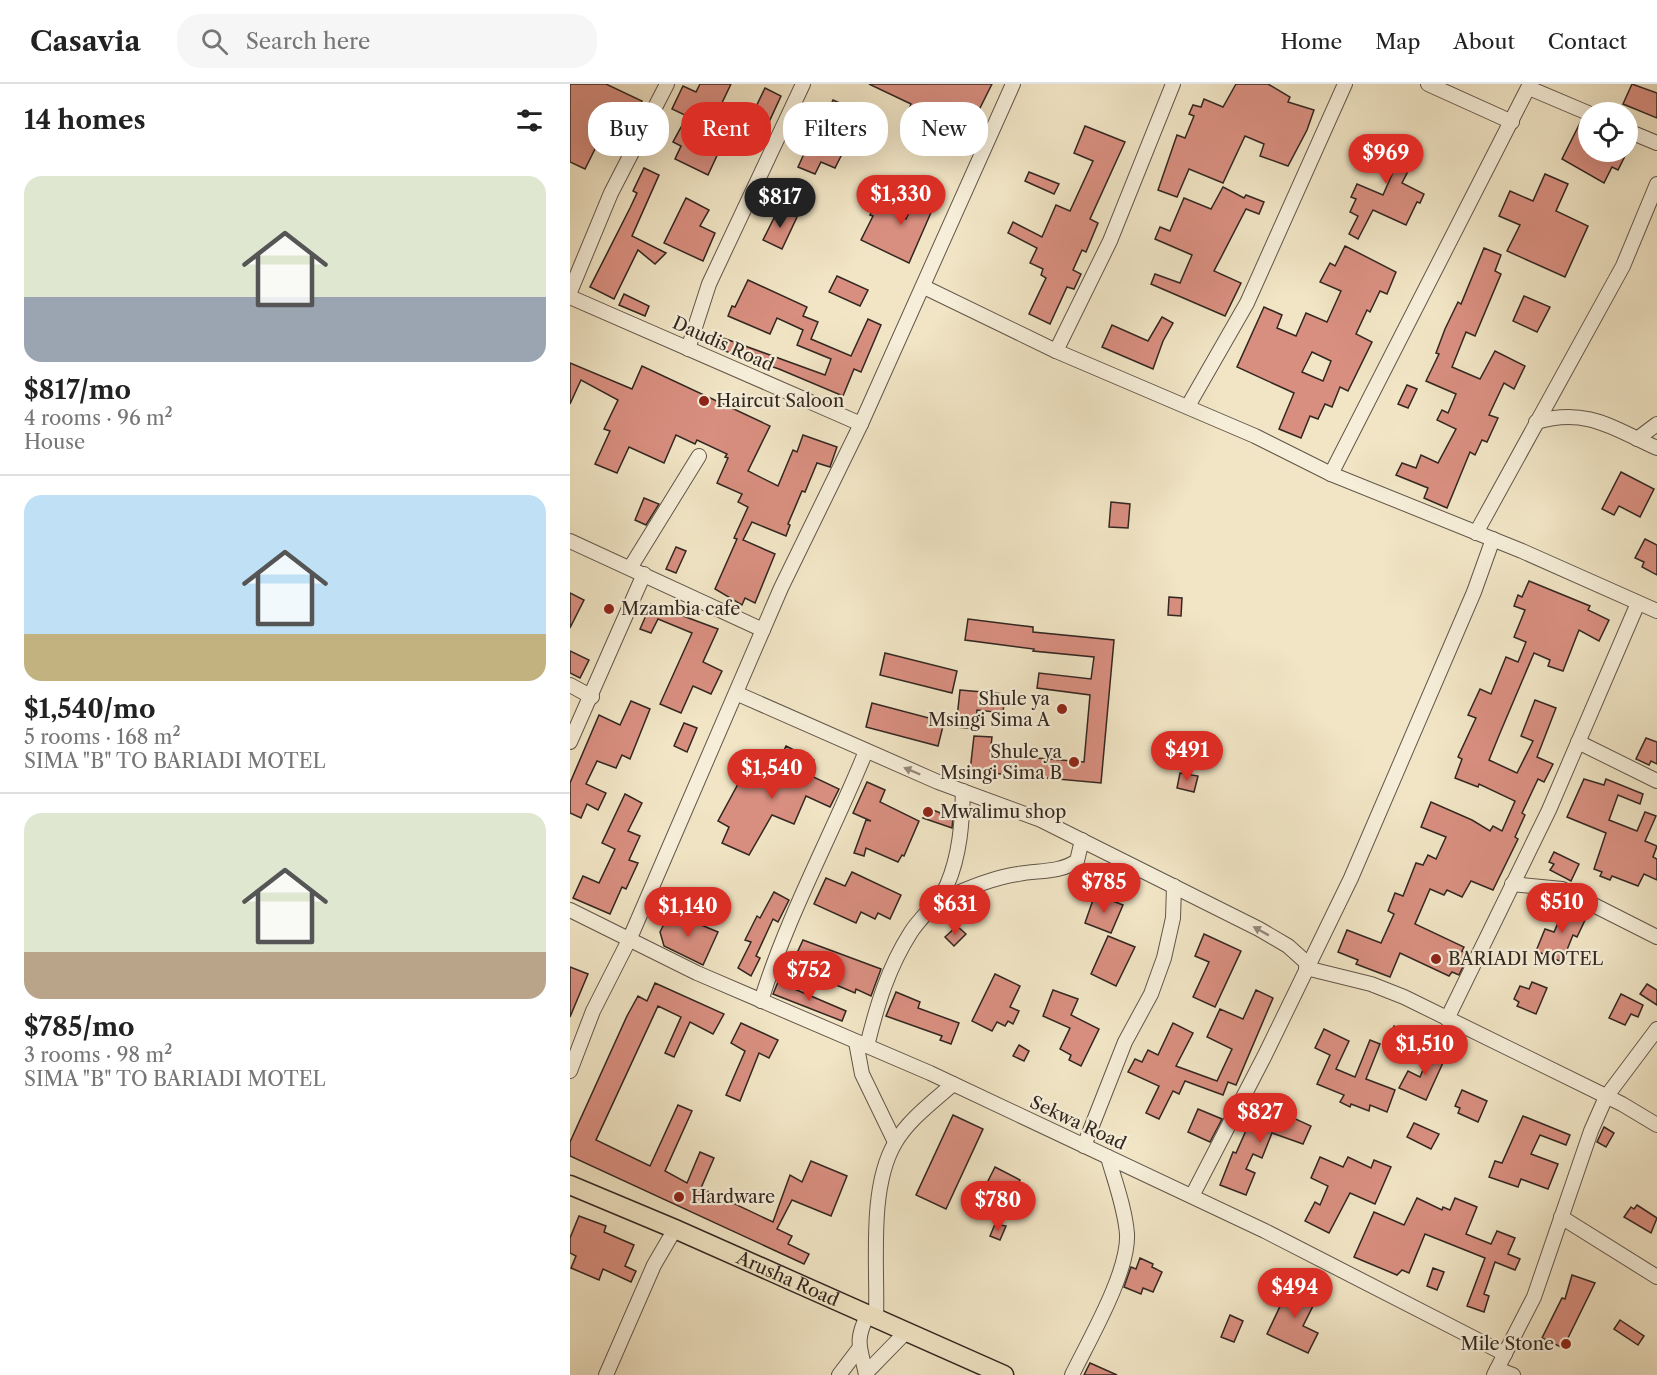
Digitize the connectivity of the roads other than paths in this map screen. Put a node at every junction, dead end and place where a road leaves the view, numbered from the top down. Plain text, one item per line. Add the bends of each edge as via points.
1 (667, 84) edge
2 (802, 84) edge
3 (1013, 84) edge
4 (1173, 84) edge
5 (1345, 84) edge
6 (1428, 84) edge
7 (1529, 86) edge
8 (1578, 108) edge
9 (1512, 122) junction
10 (1638, 135) edge
11 (1657, 143) edge
12 (1657, 184) edge
13 (924, 287) junction
14 (570, 292) edge
15 (570, 297) edge
16 (688, 349) junction
17 (1056, 351) junction
18 (1188, 406) junction
19 (1536, 422) junction
20 (861, 424) junction
21 (1657, 424) edge
22 (1637, 439) junction
23 (1657, 448) edge
24 (699, 456) dead end
25 (1331, 474) junction
26 (1476, 533) junction
27 (1493, 539) junction
28 (570, 541) edge
29 (630, 568) junction
30 (644, 574) junction
31 (1638, 603) junction
32 (1657, 611) edge
33 (763, 630) junction
34 (570, 685) edge
35 (738, 694) junction
36 (592, 697) junction
37 (570, 742) edge
38 (1578, 742) junction
39 (866, 750) junction
40 (1657, 781) edge
41 (963, 791) junction
42 (1082, 840) junction
43 (1512, 884) junction
44 (1174, 886) junction
45 (936, 903) junction
46 (570, 910) edge
47 (1657, 937) edge
48 (630, 938) junction
49 (1307, 966) junction
50 (761, 1001) junction
51 (1447, 1019) junction
52 (1657, 1029) edge
53 (862, 1044) junction
54 (570, 1071) edge
55 (953, 1084) junction
56 (1606, 1097) junction
57 (1657, 1125) edge
58 (895, 1142) junction
59 (1084, 1146) junction
60 (1108, 1157) junction
61 (570, 1185) edge
62 (1192, 1196) junction
63 (1561, 1217) junction
64 (675, 1229) junction
65 (1657, 1276) edge
66 (871, 1318) junction
67 (905, 1333) junction
68 (858, 1350) junction
69 (1505, 1354) junction
70 (1496, 1372) edge
71 (866, 1374) edge
72 (606, 1375) edge
73 (839, 1375) edge
74 (1004, 1375) edge
75 (1072, 1375) edge
76 (1513, 1375) edge

1 - 14 street via 610,193
2 - 16 street via 709,284
3 - 13 street
4 - 17 street via 1110,241
5 - 18 street via 1247,303
6 - 9 street
7 - 8 street
7 - 9 street
9 - 25 street
10 - 11 street
12 - 19 street via 1623,266
13 - 17 street
13 - 20 street
15 - 16 street, Daudis Road
16 - 20 street, Daudis Road
17 - 18 street
18 - 25 street
19 - 22 street via 1576,415
19 - 26 street
20 - 33 street
21 - 22 street
22 - 23 street
24 - 29 street
25 - 26 street
26 - 27 street
27 - 31 street
27 - 49 street via 1351,878
28 - 29 street
29 - 30 street
30 - 33 street
30 - 36 street
31 - 32 street
31 - 38 street
33 - 35 street
34 - 36 street
35 - 39 street
35 - 48 street
36 - 37 street
38 - 40 street
38 - 43 street
41 -> 39 street
39 - 50 street via 799,897
41 - 42 street
41 - 45 street via 958,849 946,888
42 - 44 street
42 - 45 street via 1077,861 1067,868 1016,874
43 - 47 street via 1562,890
43 - 51 street
49 -> 44 street via 1288,946
44 - 59 street via 1173,918 1164,958
45 - 53 street via 917,923 895,961
46 - 48 street, Sekwa Road
48 - 50 street, Sekwa Road via 697,974
48 - 54 street via 593,1011
49 - 51 street via 1371,984
49 - 62 street
50 - 53 street, Sekwa Road
51 - 56 street
52 - 56 street
53 - 55 street, Sekwa Road
53 - 58 street via 862,1074
55 - 58 street
55 - 59 street, Sekwa Road
56 - 57 street
56 - 63 street
58 - 66 street via 878,1190
59 - 60 street, Sekwa Road
60 - 62 street, Sekwa Road
60 - 75 street via 1124,1215 1124,1257
61 - 64 main road, Arusha Road
62 - 69 street, Sekwa Road
63 - 65 street
63 - 69 street via 1534,1297
64 - 66 main road, Arusha Road
64 - 72 street via 654,1265
66 - 67 main road, Arusha Road
66 - 68 street via 859,1333
67 - 71 street
67 - 74 main road, Arusha Road
68 - 71 street
68 - 73 street
69 - 70 street
70 - 76 street

